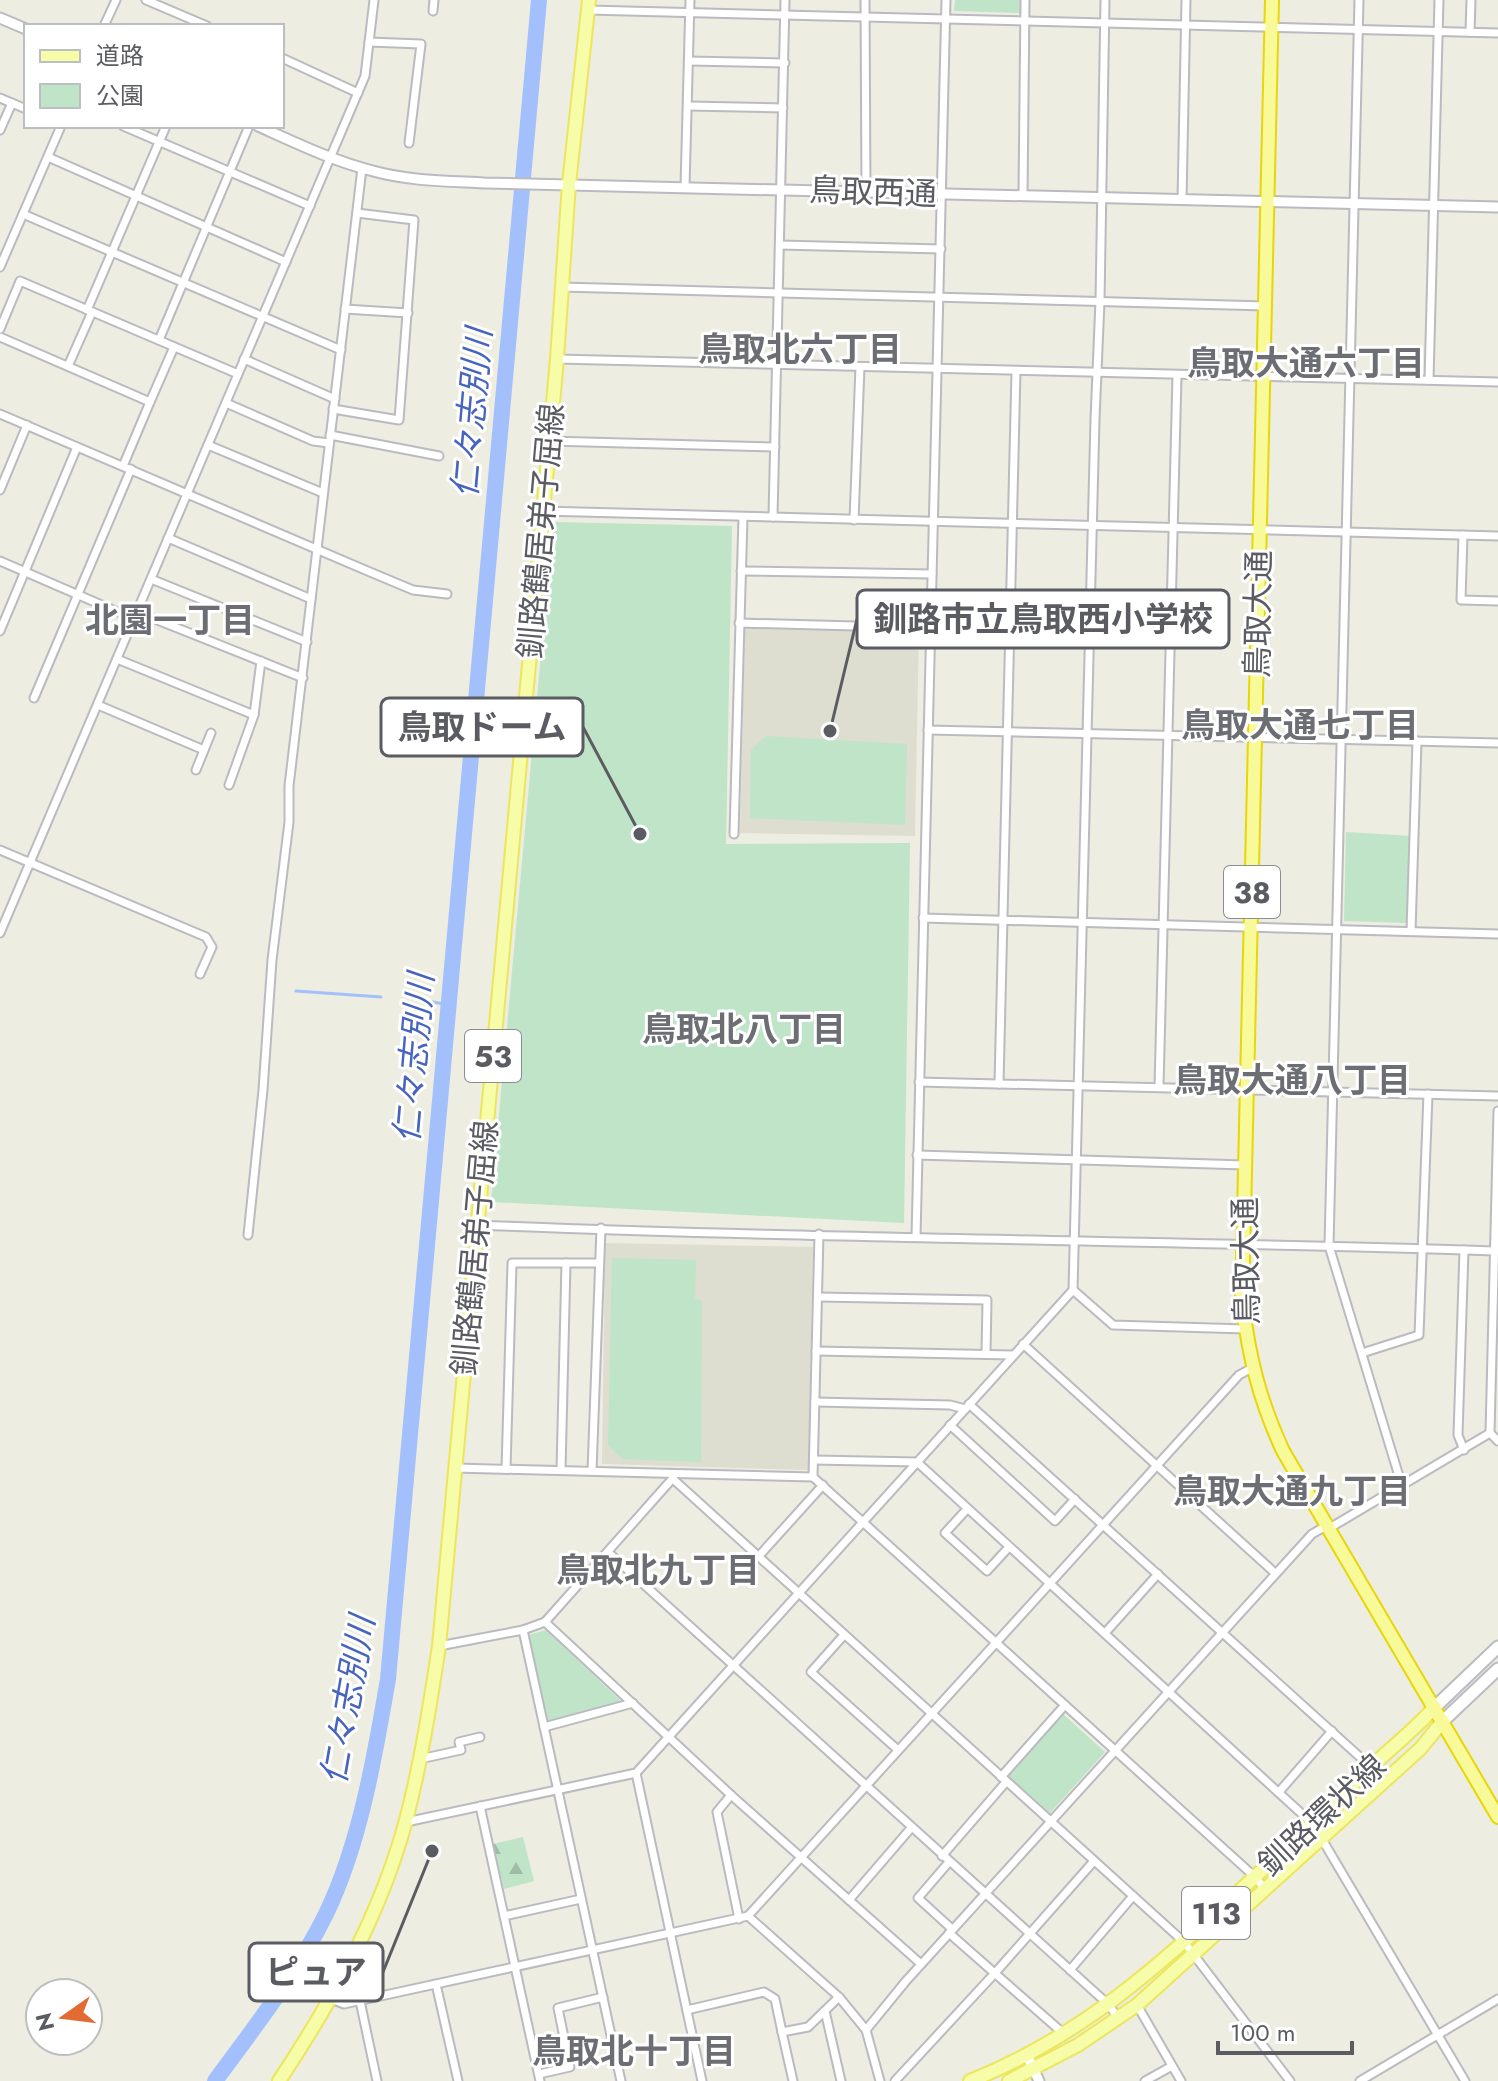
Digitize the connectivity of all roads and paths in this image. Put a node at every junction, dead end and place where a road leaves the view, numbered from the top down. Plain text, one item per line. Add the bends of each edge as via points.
1 (116, 0) edge
2 (146, 0) edge
3 (374, 0) edge
4 (434, 0) edge
5 (690, 0) edge
6 (785, 0) edge
7 (865, 0) edge
8 (946, 0) edge
9 (1025, 0) edge
10 (1105, 0) edge
11 (1186, 0) edge
12 (1272, 0) edge
13 (1359, 0) edge
14 (1439, 0) edge
15 (1471, 0) edge
16 (589, 5) edge
17 (433, 11) dead end
18 (690, 12) junction
19 (785, 14) junction
20 (865, 16) junction
21 (0, 18) edge
22 (946, 18) junction
23 (1024, 21) junction
24 (1105, 22) junction
25 (105, 24) edge
26 (202, 24) edge
27 (1186, 26) junction
28 (24, 28) edge
29 (1272, 29) junction
30 (1358, 30) junction
31 (1438, 32) junction
32 (1470, 32) junction
33 (1498, 33) edge
34 (369, 42) junction
35 (284, 59) edge
36 (689, 61) junction
37 (785, 63) junction
38 (358, 93) junction
39 (0, 98) edge
40 (12, 103) junction
41 (688, 106) junction
42 (24, 108) edge
43 (783, 108) junction
44 (60, 128) edge
45 (128, 128) edge
46 (165, 128) edge
47 (248, 128) edge
48 (262, 128) edge
49 (0, 130) edge
50 (159, 142) junction
51 (409, 143) dead end
52 (48, 157) junction
53 (330, 158) junction
54 (362, 168) junction
55 (232, 172) junction
56 (565, 184) junction
57 (685, 187) junction
58 (782, 189) junction
59 (866, 191) junction
60 (942, 194) junction
61 (1023, 195) junction
62 (136, 196) junction
63 (1102, 197) junction
64 (1182, 200) junction
65 (1268, 202) junction
66 (1354, 203) junction
67 (310, 206) junction
68 (1434, 206) junction
69 (1498, 207) edge
70 (357, 213) junction
71 (23, 214) junction
72 (207, 228) junction
73 (780, 245) junction
74 (941, 249) junction
75 (112, 252) junction
76 (286, 262) junction
77 (0, 266) edge
78 (183, 282) junction
79 (562, 287) junction
80 (779, 292) junction
81 (938, 296) junction
82 (1100, 301) junction
83 (1266, 306) junction
84 (345, 309) junction
85 (90, 311) junction
86 (408, 313) junction
87 (262, 317) junction
88 (0, 329) edge
89 (0, 337) edge
90 (159, 340) junction
91 (174, 347) junction
92 (341, 350) junction
93 (244, 359) junction
94 (557, 359) junction
95 (777, 364) junction
96 (68, 366) junction
97 (860, 367) junction
98 (937, 369) junction
99 (1016, 371) junction
100 (1096, 373) junction
101 (238, 374) junction
102 (1177, 376) junction
103 (1264, 378) junction
104 (1349, 379) junction
105 (1429, 380) junction
106 (1498, 382) edge
107 (335, 399) junction
108 (150, 402) junction
109 (226, 403) junction
110 (333, 409) junction
111 (0, 414) edge
112 (27, 425) junction
113 (330, 439) junction
114 (549, 441) junction
115 (208, 445) junction
116 (77, 447) junction
117 (775, 447) junction
118 (439, 456) dead end
119 (127, 468) junction
120 (0, 490) edge
121 (323, 493) junction
122 (187, 494) junction
123 (542, 511) junction
124 (743, 517) junction
125 (773, 517) junction
126 (854, 520) junction
127 (933, 521) junction
128 (1012, 524) junction
129 (1093, 526) junction
130 (1173, 528) junction
131 (1260, 530) junction
132 (1346, 532) junction
133 (1463, 535) junction
134 (1498, 536) edge
135 (168, 538) junction
136 (317, 549) junction
137 (0, 561) edge
138 (741, 571) junction
139 (25, 572) junction
140 (932, 574) junction
141 (151, 579) junction
142 (447, 594) dead end
143 (78, 596) junction
144 (311, 599) junction
145 (1498, 601) edge
146 (135, 616) junction
147 (739, 623) junction
148 (930, 628) junction
149 (0, 631) edge
150 (307, 642) junction
151 (117, 659) junction
152 (261, 661) junction
153 (303, 678) junction
154 (34, 698) dead end
155 (98, 705) junction
156 (254, 715) junction
157 (928, 730) junction
158 (1008, 732) junction
159 (211, 733) dead end
160 (1088, 734) junction
161 (1166, 735) junction
162 (1254, 738) junction
163 (1341, 739) junction
164 (1417, 741) junction
165 (1498, 743) edge
166 (204, 750) junction
167 (196, 770) dead end
168 (229, 785) dead end
169 (734, 834) dead end
170 (0, 850) edge
171 (30, 862) junction
172 (923, 918) junction
173 (1003, 921) junction
174 (1082, 923) junction
175 (1163, 925) junction
176 (1251, 927) junction
177 (1337, 929) junction
178 (1411, 931) junction
179 (0, 933) edge
180 (1498, 934) edge
181 (200, 974) dead end
182 (919, 1082) junction
183 (999, 1084) junction
184 (1078, 1087) junction
185 (1159, 1087) junction
186 (1246, 1091) junction
187 (1332, 1092) junction
188 (1428, 1094) junction
189 (1498, 1096) edge
190 (1498, 1111) edge
191 (917, 1155) junction
192 (1077, 1158) junction
193 (1245, 1165) junction
194 (477, 1225) junction
195 (601, 1228) junction
196 (819, 1234) junction
197 (248, 1235) dead end
198 (1497, 1236) edge
199 (916, 1237) junction
200 (1075, 1239) junction
201 (1243, 1242) junction
202 (1329, 1246) junction
203 (1422, 1248) junction
204 (1464, 1250) junction
205 (1495, 1251) junction
206 (566, 1263) junction
207 (599, 1263) junction
208 (1073, 1290) junction
209 (818, 1297) junction
210 (1496, 1326) edge
211 (1245, 1329) junction
212 (1023, 1344) junction
213 (816, 1351) junction
214 (1362, 1353) junction
215 (986, 1354) junction
216 (1012, 1355) junction
217 (1252, 1368) junction
218 (815, 1402) junction
219 (967, 1406) junction
220 (950, 1425) junction
221 (1490, 1433) junction
222 (1498, 1441) edge
223 (1464, 1450) junction
224 (814, 1460) junction
225 (917, 1462) junction
226 (1157, 1465) junction
227 (455, 1468) junction
228 (506, 1469) junction
229 (561, 1470) junction
230 (592, 1471) junction
231 (673, 1476) junction
232 (813, 1477) junction
233 (823, 1485) junction
234 (1402, 1486) junction
235 (1075, 1499) junction
236 (967, 1509) junction
237 (863, 1522) junction
238 (1103, 1525) junction
239 (1327, 1528) junction
240 (1009, 1547) junction
241 (609, 1553) junction
242 (758, 1557) junction
243 (1275, 1573) junction
244 (1158, 1574) junction
245 (1050, 1584) junction
246 (798, 1593) junction
247 (545, 1622) junction
248 (523, 1630) junction
249 (1221, 1632) junction
250 (1105, 1633) junction
251 (844, 1635) junction
252 (996, 1642) junction
253 (439, 1646) junction
254 (1498, 1647) edge
255 (733, 1665) junction
256 (1498, 1669) edge
257 (1169, 1691) junction
258 (633, 1703) junction
259 (1065, 1705) junction
260 (1435, 1707) junction
261 (930, 1714) junction
262 (1443, 1721) junction
263 (544, 1727) junction
264 (1332, 1731) junction
265 (480, 1737) dead end
266 (669, 1737) junction
267 (898, 1750) junction
268 (1115, 1751) junction
269 (420, 1759) junction
270 (1371, 1767) junction
271 (636, 1773) junction
272 (1004, 1780) junction
273 (866, 1787) junction
274 (557, 1790) junction
275 (1279, 1792) junction
276 (731, 1795) junction
277 (480, 1806) junction
278 (1498, 1817) edge
279 (406, 1822) junction
280 (1050, 1822) junction
281 (1313, 1824) junction
282 (911, 1828) junction
283 (1321, 1839) junction
284 (942, 1856) junction
285 (802, 1857) junction
286 (1094, 1861) junction
287 (949, 1862) junction
288 (1255, 1877) junction
289 (1265, 1889) junction
290 (985, 1894) junction
291 (1133, 1896) junction
292 (581, 1899) junction
293 (849, 1900) junction
294 (504, 1916) junction
295 (744, 1918) junction
296 (951, 1931) junction
297 (1030, 1933) junction
298 (671, 1934) junction
299 (1184, 1942) junction
300 (592, 1950) junction
301 (1194, 1954) junction
302 (921, 1964) junction
303 (515, 1966) junction
304 (1070, 1970) junction
305 (995, 1973) junction
306 (436, 1984) junction
307 (603, 1997) junction
308 (839, 1997) junction
309 (331, 1999) junction
310 (1498, 1999) edge
311 (360, 2001) junction
312 (1109, 2005) junction
313 (1137, 2005) junction
314 (687, 2010) junction
315 (825, 2011) junction
316 (1118, 2018) junction
317 (866, 2030) junction
318 (782, 2032) junction
319 (1064, 2034) junction
320 (1437, 2035) junction
321 (1027, 2055) junction
322 (1172, 2066) junction
323 (1036, 2075) edge
324 (540, 2078) edge
325 (280, 2081) edge
326 (377, 2081) edge
327 (458, 2081) edge
328 (621, 2081) edge
329 (702, 2081) edge
330 (793, 2081) edge
331 (841, 2081) edge
332 (880, 2081) edge
333 (895, 2081) edge
334 (970, 2081) edge
335 (1009, 2081) edge
336 (1145, 2081) edge
337 (1181, 2081) edge
338 (1290, 2081) edge
339 (1360, 2081) edge
340 (1465, 2081) edge

1 - 25 street
2 - 26 street
3 - 34 street
4 - 17 street
5 - 18 street
6 - 19 street
7 - 20 street
8 - 22 street
9 - 23 street
10 - 24 street
11 - 27 street
12 - 29 highway, 鳥取大通 / 38
13 - 30 street
14 - 31 street
15 - 32 street
16 - 18 street
16 - 56 main road, 釧路鶴居弟子屈線 / 53
18 - 19 street
18 - 36 street
19 - 20 street
19 - 37 street
20 - 22 street
20 - 59 street
21 - 28 street
22 - 23 street
22 - 60 street
23 - 24 street
23 - 61 street
24 - 27 street
24 - 63 street
27 - 29 street
27 - 64 street
29 - 30 street
29 - 65 highway, 鳥取大通 / 38
30 - 31 street
30 - 66 street
31 - 32 street
31 - 68 street
32 - 33 street
34 - 38 street
34 - 51 street via 421,44
35 - 38 street
36 - 37 street
36 - 41 street
37 - 43 street
38 - 53 street
39 - 40 street
40 - 42 street
40 - 49 street
41 - 43 street
41 - 57 street
43 - 58 street
44 - 52 street
45 - 50 street
46 - 50 street
47 - 55 street
48 - 53 street, 鳥取西通
50 - 55 street
50 - 62 street
52 - 62 street
52 - 71 street
53 - 54 street, 鳥取西通
53 - 67 street
54 - 56 street, 鳥取西通 via 417,179
54 - 70 street
55 - 67 street
55 - 72 street
56 - 57 street, 鳥取西通
56 - 79 main road, 釧路鶴居弟子屈線 / 53
57 - 58 street, 鳥取西通
58 - 59 street, 鳥取西通
58 - 73 street
59 - 60 street, 鳥取西通
60 - 61 street, 鳥取西通
60 - 74 street
61 - 63 street, 鳥取西通
62 - 72 street
62 - 75 street
63 - 64 street, 鳥取西通
63 - 82 street
64 - 65 street, 鳥取西通
65 - 66 street, 鳥取西通
65 - 83 highway, 鳥取大通 / 38
66 - 68 street, 鳥取西通
66 - 104 street
67 - 76 street
68 - 69 street, 鳥取西通
68 - 105 street
70 - 84 street
70 - 86 street via 414,220
71 - 75 street
71 - 77 street
72 - 76 street
72 - 78 street
73 - 74 street
73 - 80 street
74 - 81 street
75 - 78 street
75 - 85 street
76 - 87 street
78 - 87 street
78 - 90 street
79 - 80 street
79 - 94 main road, 釧路鶴居弟子屈線 / 53
80 - 81 street
80 - 95 street
81 - 82 street
81 - 98 street
82 - 83 street
82 - 100 street
83 - 103 highway, 鳥取大通 / 38
84 - 86 street
84 - 92 street
85 - 88 street via 20,281
85 - 90 street
85 - 96 street
86 - 110 street via 399,420
87 - 92 street
87 - 93 street
89 - 96 street
90 - 91 street
91 - 101 street
91 - 108 street
92 - 107 street
93 - 101 street
93 - 107 street
94 - 95 street
94 - 114 main road, 釧路鶴居弟子屈線 / 53
95 - 97 street
95 - 117 street
96 - 108 street
97 - 98 street
97 - 126 street
98 - 99 street
98 - 127 street
99 - 100 street
99 - 128 street
100 - 102 street
100 - 129 street
101 - 109 street
102 - 103 street
102 - 130 street
103 - 104 street
103 - 131 highway, 鳥取大通 / 38
104 - 105 street
104 - 132 street
105 - 106 street
107 - 110 street
108 - 119 street
109 - 113 street via 313,441
109 - 115 street
110 - 113 street
111 - 112 street
112 - 116 street
112 - 120 street
113 - 118 street
113 - 121 street
114 - 117 street
114 - 123 main road, 釧路鶴居弟子屈線 / 53
115 - 121 street
115 - 122 street
116 - 119 street
116 - 139 street
117 - 125 street
119 - 122 street
119 - 143 street
121 - 136 street
122 - 135 street
122 - 136 street
123 - 124 street
123 - 194 main road, 釧路鶴居弟子屈線 / 53
124 - 125 street
124 - 138 street
125 - 126 street
126 - 127 street
127 - 128 street
127 - 140 street
128 - 129 street
128 - 158 street
129 - 130 street
129 - 160 street
130 - 131 street
130 - 161 street
131 - 132 street
131 - 162 highway, 鳥取大通 / 38
132 - 133 street
132 - 163 street
133 - 134 street
133 - 145 street via 1461,600
135 - 141 street
135 - 144 street
136 - 142 street via 413,590
136 - 144 street
137 - 139 street
138 - 140 street
138 - 147 street
139 - 143 street
139 - 149 street
140 - 148 street
141 - 146 street
141 - 150 street
143 - 146 street
143 - 154 street
144 - 150 street
146 - 151 street
146 - 152 street
147 - 148 street
147 - 169 street
148 - 157 street
150 - 153 street
151 - 155 street
151 - 156 street
152 - 153 street
152 - 156 street
153 - 197 street
155 - 166 street
155 - 171 street
156 - 168 street
157 - 158 street
157 - 172 street
158 - 160 street
158 - 173 street
159 - 166 street
160 - 161 street
160 - 174 street
161 - 162 street
161 - 175 street
162 - 163 street
162 - 176 highway, 鳥取大通 / 38
163 - 164 street
163 - 177 street
164 - 165 street
164 - 178 street
166 - 167 street
170 - 171 street
171 - 179 street
171 - 181 street via 206,937 212,947
172 - 173 street
172 - 182 street
173 - 174 street
173 - 183 street
174 - 175 street
174 - 184 street
175 - 176 street
175 - 185 street
176 - 177 street
176 - 186 highway, 鳥取大通 / 38
177 - 178 street
177 - 187 street
178 - 180 street
182 - 183 street
182 - 191 street
183 - 184 street
184 - 185 street
184 - 192 street
185 - 186 street
186 - 187 street
186 - 193 highway, 鳥取大通 / 38
187 - 188 street
187 - 202 street
188 - 189 street
188 - 203 street
190 - 198 street
191 - 192 street
191 - 199 street
192 - 193 street
192 - 200 street
193 - 201 highway, 鳥取大通 / 38
194 - 195 street
194 - 227 main road, 釧路鶴居弟子屈線 / 53
195 - 196 street
195 - 207 street
196 - 199 street
196 - 209 street
198 - 205 street
199 - 200 street
200 - 201 street
200 - 208 street
201 - 202 street
201 - 211 highway, 鳥取大通 / 38
202 - 203 street
202 - 214 street
203 - 204 street
203 - 214 street via 1419,1335
204 - 205 street
204 - 223 street via 1458,1435
205 - 210 street
206 - 207 street
206 - 228 street via 512,1263
206 - 229 street
207 - 230 street
208 - 211 street via 1113,1325
208 - 212 street
209 - 213 street
209 - 215 street via 987,1300
210 - 221 street
211 - 217 highway, 鳥取大通 / 38
212 - 216 street
212 - 226 street
213 - 215 street
213 - 218 street
214 - 234 street
215 - 216 street
216 - 219 street
217 - 226 street via 1239,1375
217 - 239 highway, 鳥取大通 / 38 via 1276,1437
218 - 219 street
218 - 224 street
219 - 220 street
219 - 235 street
220 - 225 street
220 - 235 street via 1055,1521
221 - 222 street
221 - 223 street
223 - 234 street
224 - 225 street
224 - 232 street
225 - 236 street
225 - 237 street
226 - 238 street
226 - 243 street
227 - 228 street
227 - 253 main road, 釧路鶴居弟子屈線 / 53
228 - 229 street
229 - 230 street
230 - 231 street
231 - 232 street
231 - 241 street
231 - 242 street
232 - 233 street
233 - 237 street
233 - 242 street
234 - 239 street
235 - 238 street
236 - 240 street
236 - 240 street via 945,1533 987,1571
237 - 246 street
237 - 252 street
238 - 244 street
238 - 245 street
239 - 243 street via 1312,1534
239 - 260 highway, 鳥取大通 / 38
240 - 245 street
241 - 247 street
241 - 255 street
242 - 246 street
243 - 249 street
244 - 249 street
244 - 250 street
245 - 250 street
245 - 252 street
246 - 251 street
246 - 255 street
247 - 248 street
247 - 258 street
248 - 253 street
248 - 263 street
249 - 257 street
249 - 264 street
250 - 257 street
251 - 261 street
251 - 267 street via 811,1672
252 - 259 street
252 - 261 street
253 - 269 main road, 釧路鶴居弟子屈線 / 53
254 - 260 main road
255 - 266 street
255 - 273 street
256 - 262 main road
257 - 268 street
257 - 275 street
258 - 263 street
258 - 266 street
259 - 268 street
259 - 272 street
260 - 262 highway, 38
260 - 270 main road, 釧路環状線 / 113
261 - 267 street
261 - 272 street
262 - 278 highway, 38
262 - 283 main road, 釧路環状線 / 113 via 1420,1749
263 - 274 street
264 - 270 street
264 - 275 street
265 - 269 street via 459,1742 461,1750
266 - 271 street
266 - 276 street
267 - 273 street
268 - 280 street
268 - 288 street
269 - 279 main road, 釧路鶴居弟子屈線 / 53
270 - 281 main road, 釧路環状線 / 113
271 - 274 street
271 - 298 street
272 - 280 street
272 - 284 street
273 - 282 street
273 - 285 street
274 - 277 street
274 - 292 street
275 - 281 street
276 - 285 street
276 - 295 street via 717,1812
277 - 279 street
277 - 294 street
279 - 309 main road, 釧路鶴居弟子屈線 / 53
280 - 286 street
280 - 290 street
281 - 283 street
281 - 288 main road, 釧路環状線 / 113
282 - 284 street
282 - 293 street
283 - 289 main road, 釧路環状線 / 113
283 - 320 street
284 - 287 street
285 - 293 street
285 - 295 street
286 - 291 street
286 - 297 street
287 - 290 street
287 - 296 street via 918,1898
288 - 289 street
288 - 299 main road, 釧路環状線 / 113
289 - 301 main road, 釧路環状線 / 113
290 - 296 street
290 - 297 street
291 - 299 street
291 - 304 street
292 - 294 street
292 - 300 street
293 - 302 street
294 - 303 street
295 - 298 street
295 - 308 street
296 - 302 street
296 - 305 street
297 - 304 street
297 - 305 street
298 - 300 street
298 - 314 street
299 - 301 street
299 - 312 main road, 釧路環状線 / 113
300 - 303 street
300 - 307 street
301 - 313 main road, 釧路環状線 / 113
301 - 338 street
302 - 317 street
303 - 306 street
303 - 324 street
304 - 312 street
305 - 319 street
305 - 333 street
306 - 311 street
306 - 327 street
307 - 324 street via 558,2008 570,2067
307 - 328 street
308 - 315 street
308 - 317 street
309 - 311 street via 344,2004
309 - 325 main road, 釧路鶴居弟子屈線 / 53
310 - 320 street
311 - 326 street
312 - 316 street
312 - 319 main road, 釧路環状線 / 113
313 - 316 main road, 釧路環状線 / 113
313 - 322 street
314 - 318 street via 764,1992 775,1999
314 - 329 street
315 - 318 street via 808,2027
315 - 331 street
316 - 323 main road, 釧路環状線 / 113
317 - 332 street
318 - 330 street
319 - 321 main road, 釧路環状線 / 113
320 - 339 street
320 - 340 street
321 - 323 street
321 - 334 main road, 釧路環状線 / 113
322 - 336 street
322 - 337 street
323 - 335 main road, 釧路環状線 / 113

